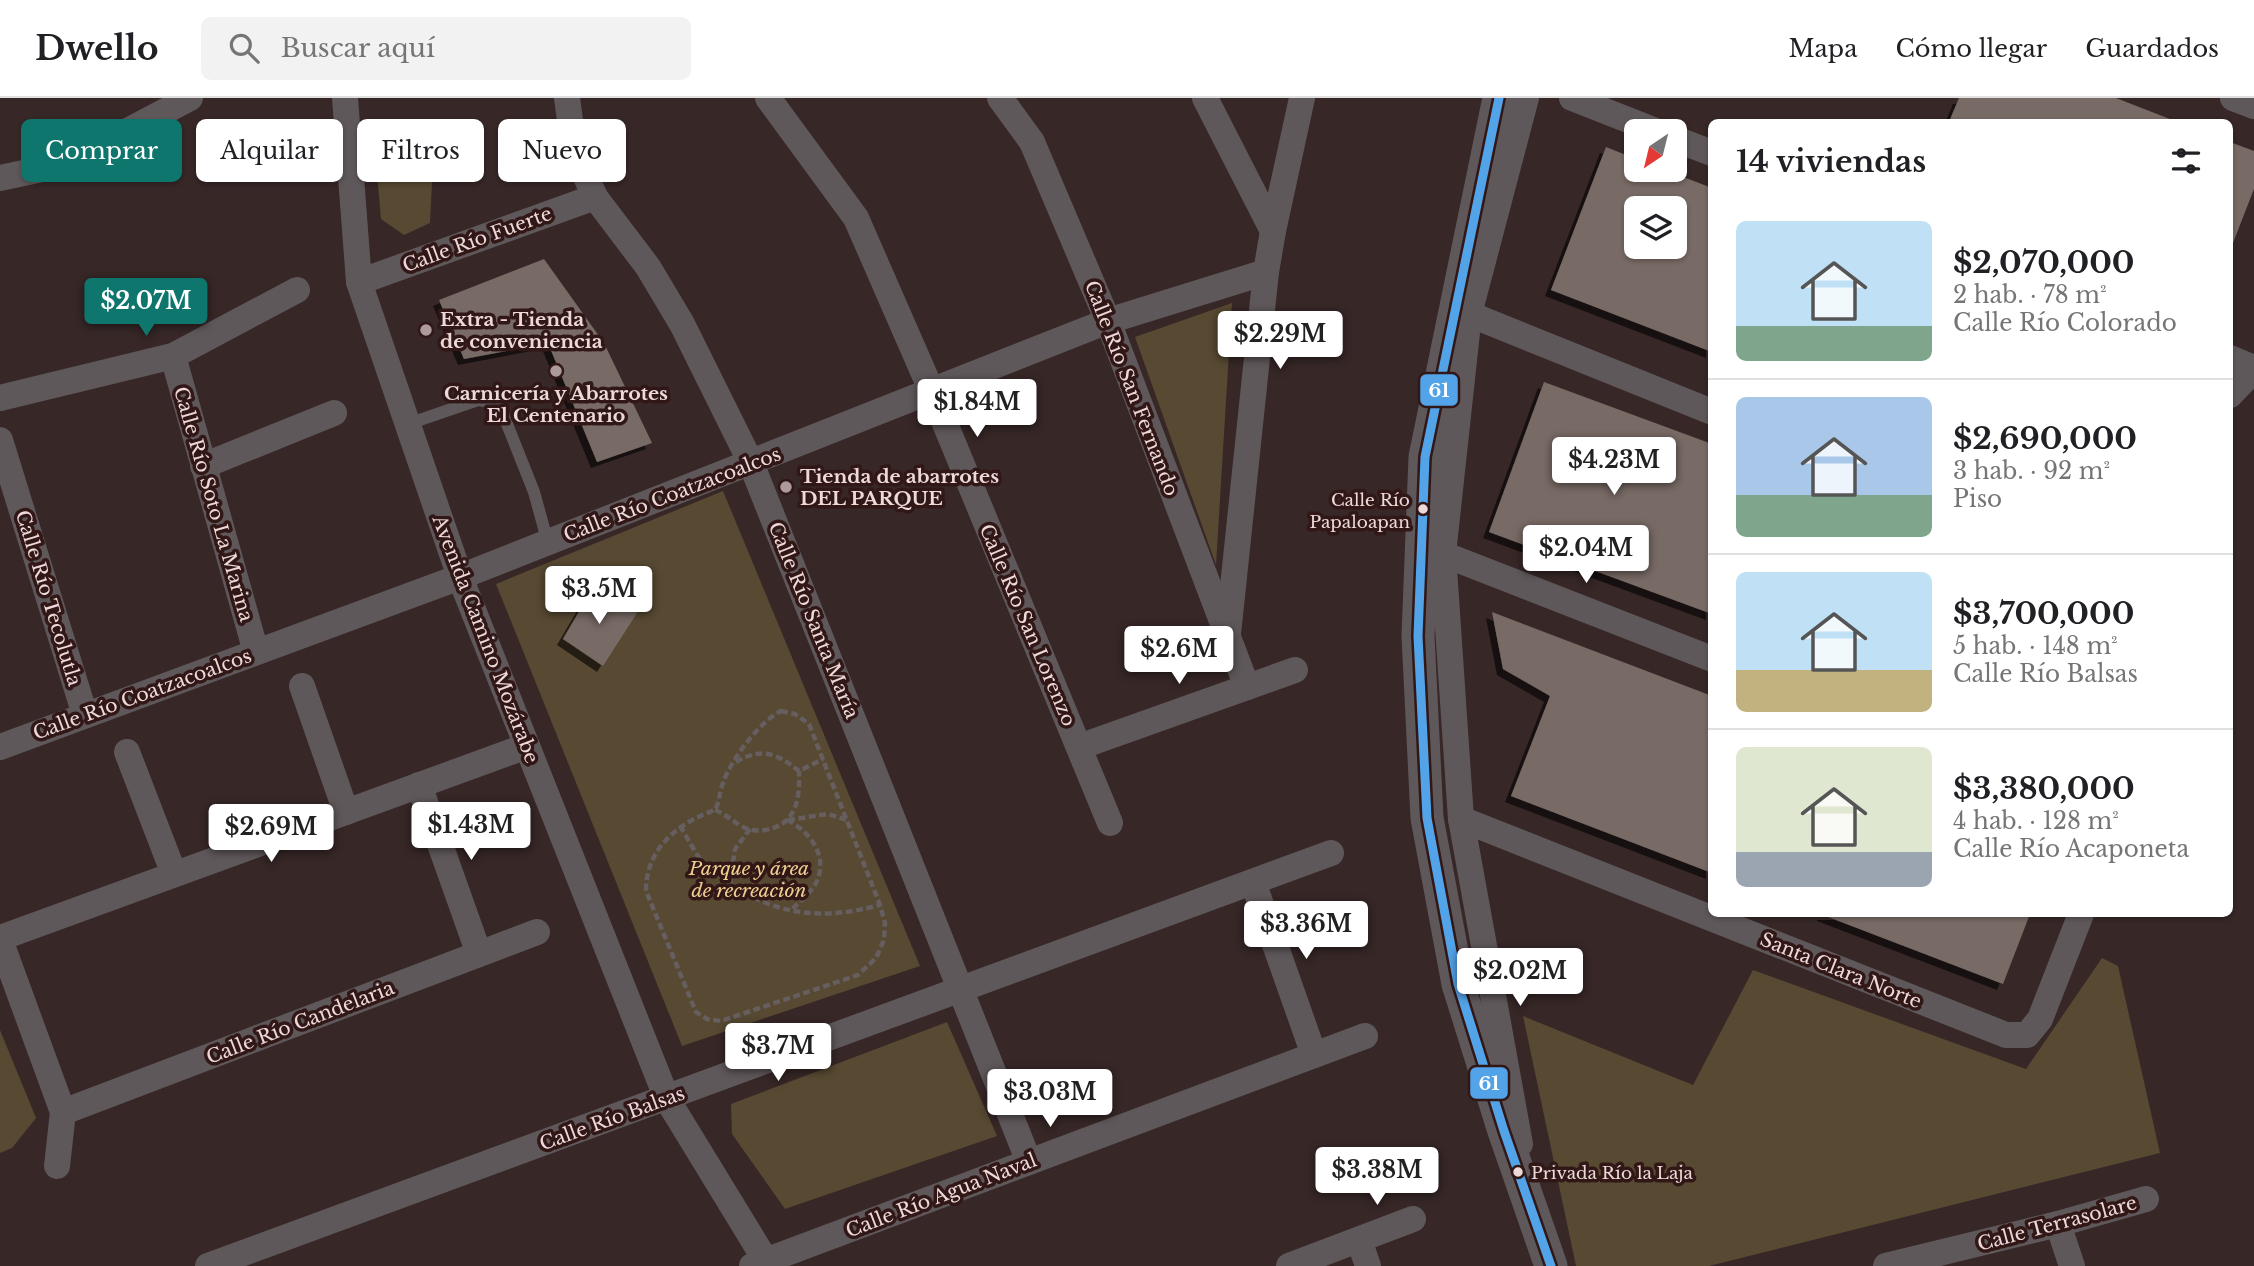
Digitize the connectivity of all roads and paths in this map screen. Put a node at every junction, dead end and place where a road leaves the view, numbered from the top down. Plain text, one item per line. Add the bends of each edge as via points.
1 (190, 98) edge
2 (345, 98) edge
3 (567, 98) edge
4 (768, 98) edge
5 (1000, 98) edge
6 (1205, 98) edge
7 (1302, 98) edge
8 (1499, 98) edge
9 (1526, 98) edge
10 (1572, 98) edge
11 (2233, 98) edge
12 (2254, 106) edge
13 (1625, 119) edge
14 (1687, 144) edge
15 (1708, 151) edge
16 (0, 178) edge
17 (595, 197) junction
18 (1273, 231) junction
19 (1266, 272) junction
20 (359, 282) junction
21 (297, 290) dead end
22 (1469, 314) junction
23 (1108, 321) junction
24 (173, 356) junction
25 (2233, 359) edge
26 (2254, 369) edge
27 (932, 392) junction
28 (2233, 392) edge
29 (0, 398) edge
30 (1708, 410) edge
31 (334, 414) dead end
32 (408, 424) junction
33 (0, 440) edge
34 (751, 463) junction
35 (203, 466) junction
36 (548, 543) junction
37 (1443, 554) junction
38 (460, 577) junction
39 (1228, 639) junction
40 (256, 652) junction
41 (1708, 657) edge
42 (1295, 670) dead end
43 (302, 686) dead end
44 (1247, 687) junction
45 (85, 715) junction
46 (527, 746) junction
47 (0, 747) edge
48 (1079, 747) junction
49 (127, 752) dead end
50 (823, 759) junction
51 (733, 764) junction
52 (799, 771) junction
53 (419, 785) junction
54 (715, 810) junction
55 (346, 811) junction
56 (1461, 819) junction
57 (787, 820) junction
58 (847, 820) junction
59 (1110, 823) dead end
60 (680, 826) junction
61 (750, 829) junction
62 (1331, 853) dead end
63 (174, 874) junction
64 (1253, 882) junction
65 (730, 883) junction
66 (880, 905) junction
67 (791, 910) junction
68 (1708, 917) edge
69 (1708, 917) edge
70 (2080, 917) edge
71 (537, 932) dead end
72 (0, 939) edge
73 (479, 954) junction
74 (961, 990) junction
75 (1365, 1036) dead end
76 (1314, 1055) junction
77 (667, 1098) junction
78 (63, 1112) junction
79 (1030, 1162) junction
80 (57, 1166) dead end
81 (2146, 1199) dead end
82 (1529, 1205) junction
83 (1413, 1219) dead end
84 (2059, 1224) junction
85 (1359, 1240) junction
86 (762, 1264) edge
87 (208, 1266) edge
88 (1289, 1266) edge
89 (1368, 1266) edge
90 (1551, 1266) edge
91 (1886, 1266) edge
92 (2072, 1266) edge

1 - 16 street via 65,164
2 - 20 street, Avenida Camino Mozárabe
3 - 17 street, Calle Río Santa María via 574,149
4 - 27 street, Calle Río San Lorenzo via 856,218
5 - 23 street, Calle Río San Fernando via 1032,142
6 - 18 street
7 - 18 street
8 - 82 street via 1424,457 1418,636 1427,818 1458,984
9 - 22 street
10 - 13 street
11 - 12 street
14 - 15 street
17 - 20 street, Calle Río Fuerte
17 - 34 street, Calle Río Santa María via 668,301
18 - 19 street
19 - 23 street, Calle Río Coatzacoalcos
19 - 39 street
20 - 32 street, Avenida Camino Mozárabe
21 - 24 street
22 - 30 street
22 - 37 street
23 - 27 street, Calle Río Coatzacoalcos
23 - 39 street, Calle Río San Fernando
24 - 29 street
24 - 35 street, Calle Río Soto La Marina
25 - 26 street
26 - 28 street
27 - 34 street, Calle Río Coatzacoalcos
27 - 48 street, Calle Río San Lorenzo
31 - 35 street
32 - 36 lane via 478,400 492,402 503,414 529,479
32 - 38 street, Avenida Camino Mozárabe
33 - 45 street, Calle Río Tecolutla
34 - 36 street, Calle Río Coatzacoalcos
34 - 74 street, Calle Río Santa María
35 - 40 street, Calle Río Soto La Marina
36 - 38 street, Calle Río Coatzacoalcos
37 - 41 street
37 - 56 street
38 - 40 street, Calle Río Coatzacoalcos
38 - 46 street, Avenida Camino Mozárabe
39 - 44 street, Calle Río San Fernando
40 - 45 street, Calle Río Coatzacoalcos
42 - 44 street
43 - 55 street
44 - 48 street
45 - 47 street, Calle Río Coatzacoalcos
46 - 53 street
46 - 77 street, Avenida Camino Mozárabe
48 - 59 street, Calle Río San Lorenzo
49 - 63 street
50 - 51 path via 809,724 782,711 769,717
50 - 52 path
50 - 58 path
51 - 52 path via 763,753 782,757
51 - 54 path
52 - 57 path via 800,795
53 - 55 street
53 - 73 street
54 - 60 path
54 - 61 path
55 - 63 street
56 - 68 street, Santa Clara Norte
56 - 82 street
57 - 58 path via 828,814
57 - 61 path via 774,828
57 - 67 path via 812,840 820,872 814,886
58 - 66 path
60 - 65 path via 701,860
60 - 66 path via 653,859 646,891 696,1012 707,1019 721,1021 858,975 876,958 884,940
61 - 65 path via 735,849
62 - 64 street, Calle Río Balsas
63 - 72 street
64 - 74 street, Calle Río Balsas
64 - 76 street
65 - 67 path via 768,905
66 - 67 path via 828,915
69 - 70 street, Santa Clara Norte via 2006,1035 2027,1035 2040,1019
71 - 73 street, Calle Río Candelaria
72 - 78 street
73 - 78 street, Calle Río Candelaria
74 - 77 street, Calle Río Balsas
74 - 79 street, Calle Río Santa María
75 - 76 street, Calle Río Agua Naval
76 - 79 street, Calle Río Agua Naval
77 - 86 street, Avenida Camino Mozárabe
77 - 87 street, Calle Río Balsas
78 - 80 street
79 - 86 street, Calle Río Agua Naval
81 - 84 street, Calle Terrasolare
82 - 90 street
83 - 85 street
84 - 91 street, Calle Terrasolare
84 - 92 street
85 - 88 street
85 - 89 street

